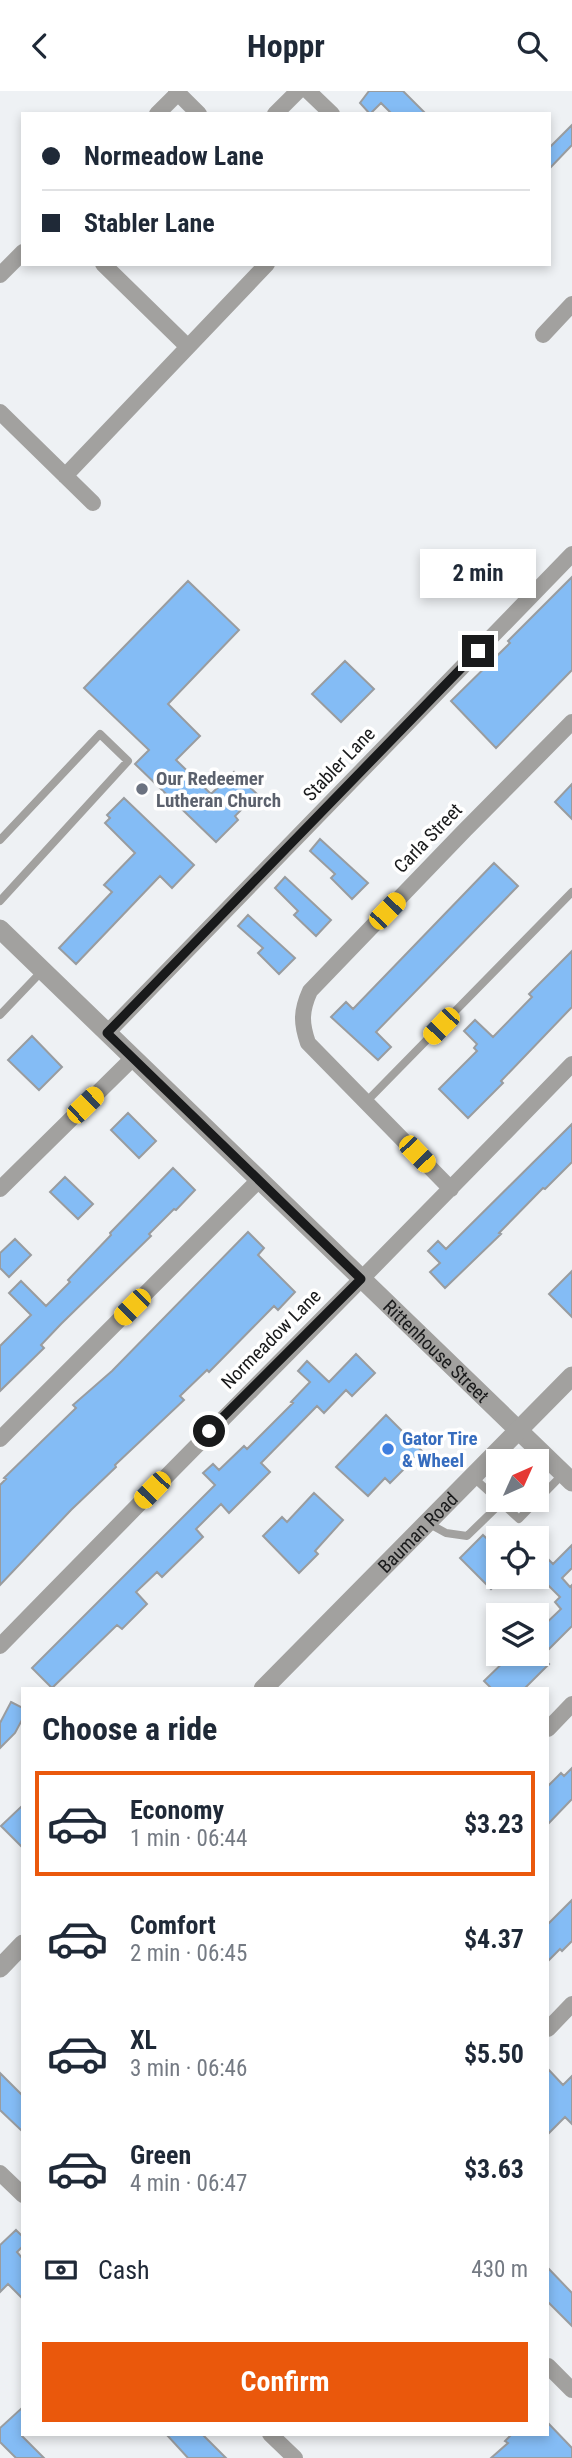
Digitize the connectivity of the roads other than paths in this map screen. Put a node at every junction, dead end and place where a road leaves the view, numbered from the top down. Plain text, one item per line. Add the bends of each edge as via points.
1 (298, 91) edge
2 (309, 91) edge
3 (177, 92) edge
4 (159, 112) edge
5 (197, 112) edge
6 (277, 112) edge
7 (330, 112) edge
8 (21, 254) edge
9 (105, 266) edge
10 (265, 266) edge
11 (0, 275) edge
12 (572, 305) edge
13 (543, 335) dead end
14 (188, 347) junction
15 (0, 412) edge
16 (65, 476) junction
17 (93, 503) dead end
18 (572, 554) edge
19 (572, 722) edge
20 (0, 840) edge
21 (572, 892) edge
22 (0, 901) edge
23 (0, 929) edge
24 (43, 971) junction
25 (0, 1015) edge
26 (107, 1033) junction
27 (133, 1058) junction
28 (572, 1063) edge
29 (366, 1102) junction
30 (258, 1179) junction
31 (0, 1189) edge
32 (451, 1189) junction
33 (361, 1279) junction
34 (572, 1376) edge
35 (518, 1430) junction
36 (0, 1439) edge
37 (472, 1475) junction
38 (568, 1478) edge
39 (486, 1489) edge
40 (550, 1493) edge
41 (492, 1512) edge
42 (511, 1512) edge
43 (527, 1512) edge
44 (426, 1522) junction
45 (0, 1646) edge
46 (265, 1687) edge
47 (572, 1705) edge
48 (549, 1728) edge
49 (21, 1946) edge
50 (0, 1968) edge
51 (572, 2004) edge
52 (549, 2028) edge
53 (0, 2173) edge
54 (21, 2193) edge
55 (549, 2367) edge
56 (571, 2386) edge
57 (272, 2436) edge
58 (295, 2458) edge

1 - 6 street
2 - 7 street
3 - 4 street
3 - 5 street
8 - 11 street
9 - 14 street
10 - 14 street
12 - 13 street
14 - 16 street
15 - 16 street
16 - 17 street
18 - 26 street, Stabler Lane
19 - 29 street, Carla Street via 310,992 301,1023 308,1043
20 - 22 lane via 100,734 128,761
21 - 29 lane
23 - 24 street, Rittenhouse Street
24 - 25 lane
24 - 26 street, Rittenhouse Street
26 - 27 street, Rittenhouse Street
27 - 30 street, Rittenhouse Street
27 - 31 street
28 - 32 street, Normeadow Lane
29 - 32 street
30 - 33 street, Rittenhouse Street
30 - 36 street
32 - 33 street, Normeadow Lane
33 - 35 street, Rittenhouse Street
33 - 45 street, Normeadow Lane
34 - 35 street, Bauman Road
35 - 37 street, Bauman Road
35 - 38 street, Rittenhouse Street
37 - 39 lane
37 - 44 street, Bauman Road
38 - 40 lane
41 - 44 lane via 467,1536 446,1533
42 - 43 lane via 519,1519
44 - 46 street, Bauman Road
47 - 48 street
49 - 50 street
51 - 52 street
53 - 54 street
55 - 56 street
57 - 58 street

